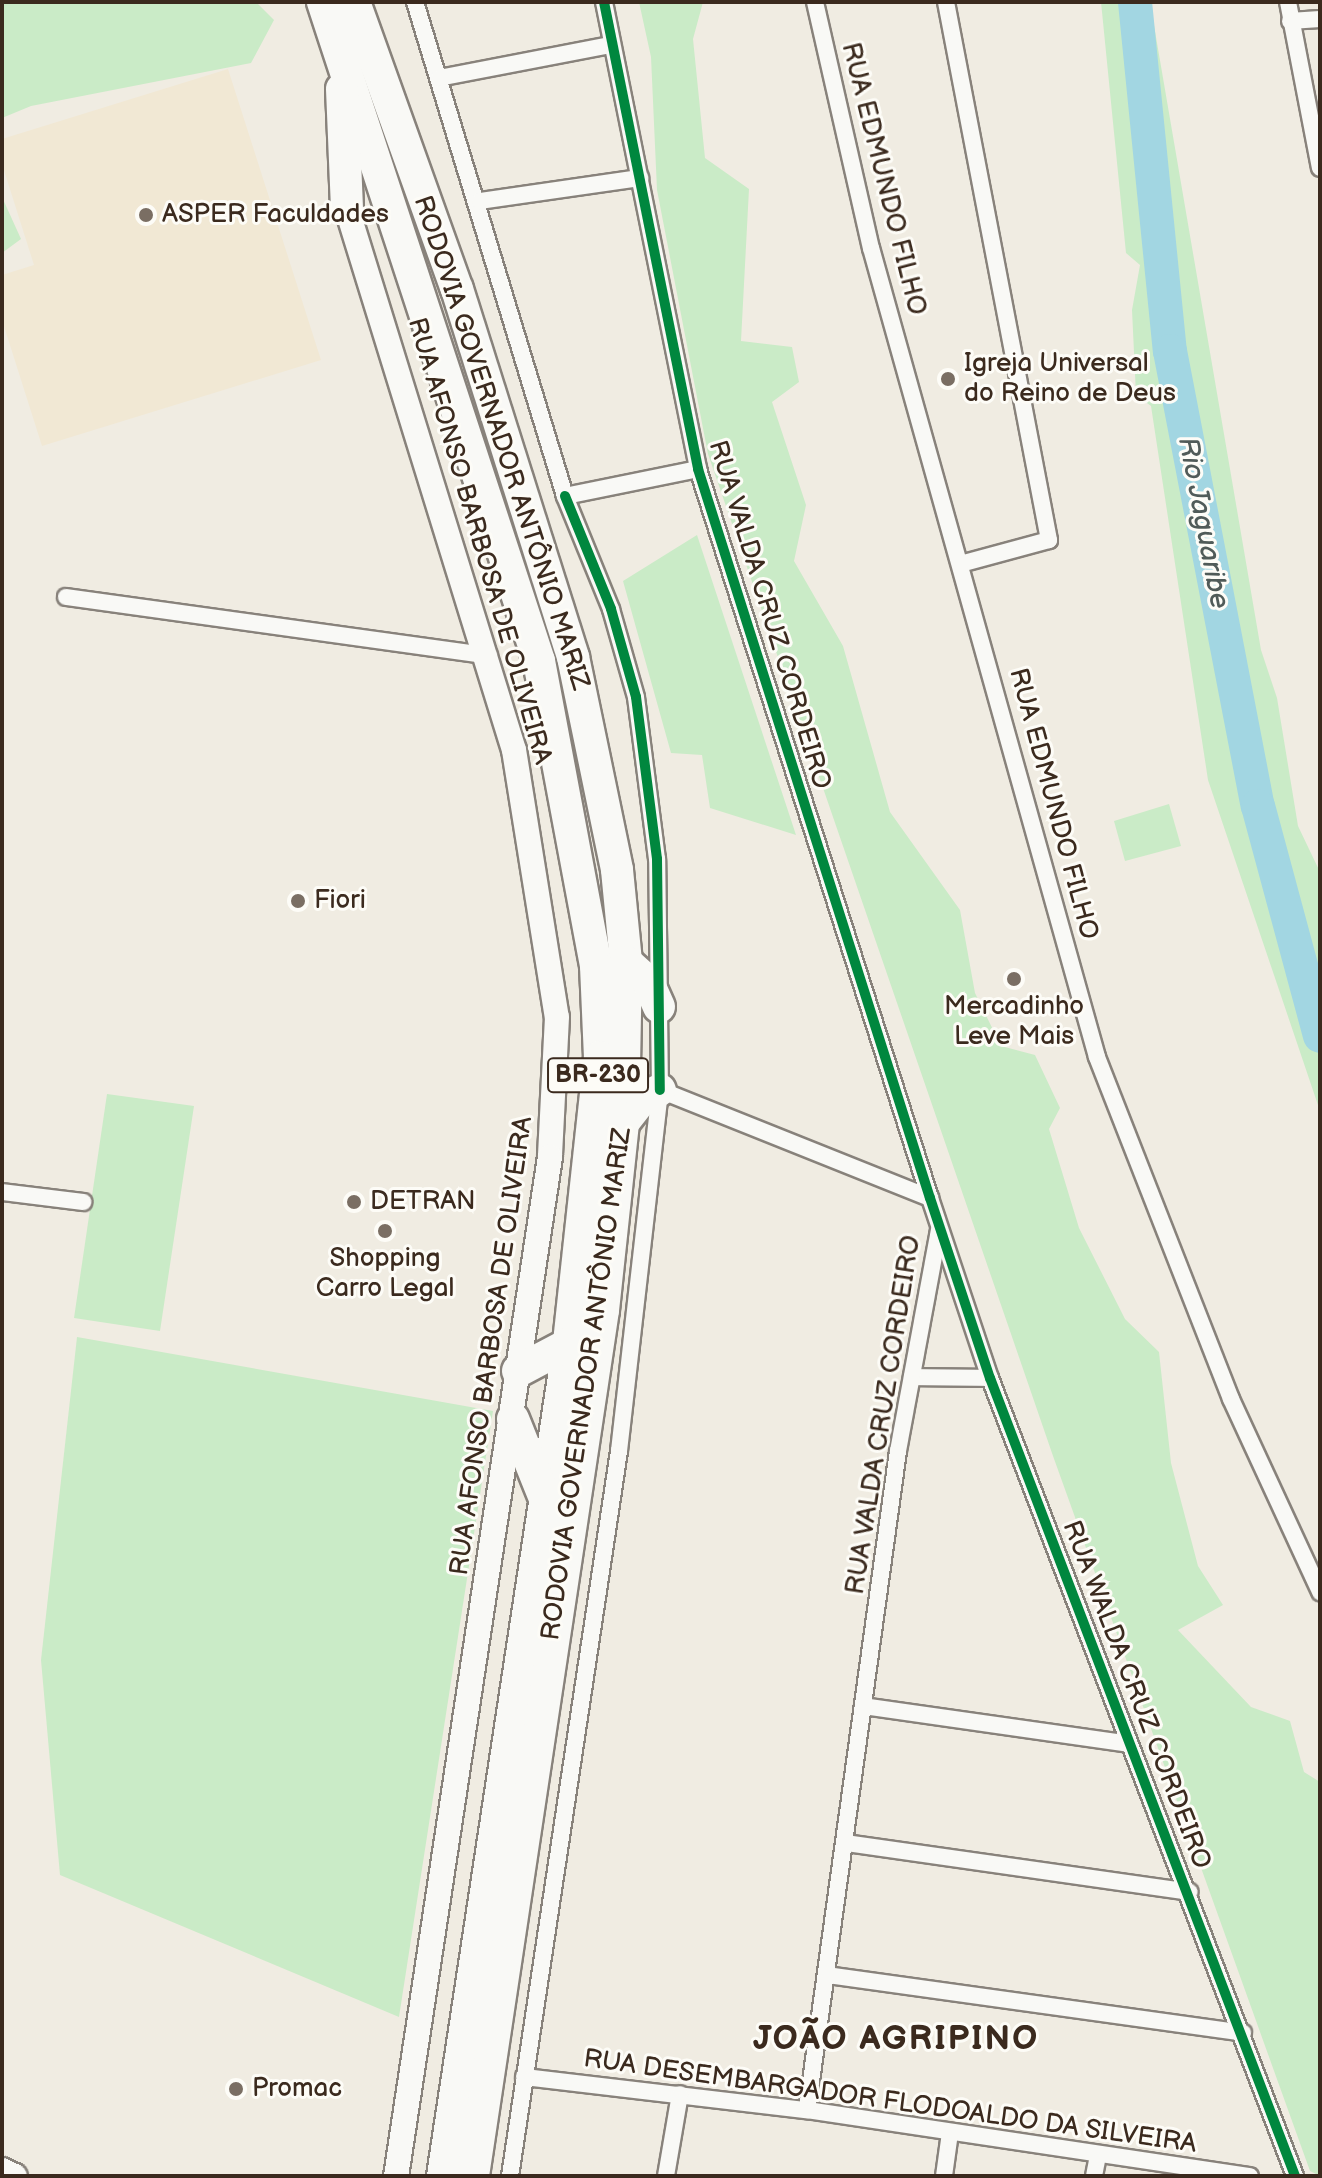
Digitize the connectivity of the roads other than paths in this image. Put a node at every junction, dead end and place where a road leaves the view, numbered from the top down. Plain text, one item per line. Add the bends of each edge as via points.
1 (314, 2) edge
2 (323, 2) edge
3 (354, 2) edge
4 (415, 2) edge
5 (604, 2) edge
6 (815, 2) edge
7 (946, 2) edge
8 (1288, 2) edge
9 (1320, 19) edge
10 (1290, 21) junction
11 (611, 45) junction
12 (439, 78) junction
13 (1320, 168) edge
14 (640, 178) junction
15 (480, 201) junction
16 (347, 209) joint
17 (698, 469) junction
18 (565, 496) junction
19 (964, 563) junction
20 (66, 597) dead end
21 (489, 656) junction
22 (626, 962) junction
23 (659, 1007) junction
24 (660, 1090) junction
25 (623, 1123) junction
26 (2, 1192) edge
27 (930, 1198) junction
28 (83, 1202) dead end
29 (940, 1229) junction
30 (569, 1344) junction
31 (518, 1371) junction
32 (912, 1377) junction
33 (990, 1378) junction
34 (513, 1419) junction
35 (544, 1496) junction
36 (1320, 1592) edge
37 (863, 1706) junction
38 (1129, 1744) junction
39 (846, 1843) junction
40 (1190, 1892) junction
41 (827, 1975) junction
42 (1243, 2033) junction
43 (524, 2077) junction
44 (680, 2094) junction
45 (807, 2110) junction
46 (950, 2133) junction
47 (1098, 2155) junction
48 (2, 2170) edge
49 (15, 2176) edge
50 (396, 2176) edge
51 (443, 2176) edge
52 (473, 2176) edge
53 (510, 2176) edge
54 (666, 2176) edge
55 (944, 2176) edge
56 (1094, 2176) edge
57 (1249, 2176) edge
58 (1295, 2176) edge

1 - 16 highway via 346,111
2 - 30 highway, RODOVIA GOVERNADOR ANTÔNIO MARIZ / BR-230 via 539,661 578,848 600,1057
3 - 22 highway, RODOVIA GOVERNADOR ANTÔNIO MARIZ / BR-230 via 457,289 573,657 617,870
4 - 12 street
5 - 11 street, RUA VALDA CRUZ CORDEIRO
6 - 19 street, RUA EDMUNDO FILHO via 871,248
7 - 19 street via 1049,540
8 - 10 street
9 - 10 street
10 - 13 street
11 - 12 street
11 - 14 street, RUA VALDA CRUZ CORDEIRO
12 - 15 street
14 - 15 street
14 - 17 street, RUA VALDA CRUZ CORDEIRO
15 - 18 street
16 - 21 street, RUA AFONSO BARBOSA DE OLIVEIRA
17 - 18 street
17 - 27 street, RUA VALDA CRUZ CORDEIRO
18 - 23 street via 611,609 636,697 657,859
19 - 36 street, RUA EDMUNDO FILHO via 1097,1057 1231,1399
20 - 21 street
21 - 31 street, RUA AFONSO BARBOSA DE OLIVEIRA via 531,829 556,993 550,1157
22 - 23 highway via 648,982
22 - 25 highway, RODOVIA GOVERNADOR ANTÔNIO MARIZ / BR-230
23 - 24 street
24 - 25 highway via 642,1099
24 - 27 street
24 - 43 street via 619,1451
25 - 52 highway, RODOVIA GOVERNADOR ANTÔNIO MARIZ / BR-230 via 603,1310
26 - 28 street
27 - 29 street, RUA VALDA CRUZ CORDEIRO
29 - 32 street, RUA VALDA CRUZ CORDEIRO
29 - 33 street, RUA WALDA CRUZ CORDEIRO
30 - 31 highway
30 - 35 highway, RODOVIA GOVERNADOR ANTÔNIO MARIZ / BR-230
31 - 34 street, RUA AFONSO BARBOSA DE OLIVEIRA
32 - 33 street
32 - 37 street, RUA VALDA CRUZ CORDEIRO
33 - 38 street, RUA WALDA CRUZ CORDEIRO
34 - 35 highway
34 - 50 street, RUA AFONSO BARBOSA DE OLIVEIRA
35 - 51 highway, RODOVIA GOVERNADOR ANTÔNIO MARIZ / BR-230
37 - 38 street
37 - 39 street, RUA VALDA CRUZ CORDEIRO
38 - 40 street, RUA WALDA CRUZ CORDEIRO
39 - 40 street
39 - 41 street, RUA VALDA CRUZ CORDEIRO
40 - 42 street, RUA WALDA CRUZ CORDEIRO
41 - 42 street
41 - 45 street, RUA VALDA CRUZ CORDEIRO
42 - 58 street, RUA WALDA CRUZ CORDEIRO
43 - 44 street, RUA DESEMBARGADOR FLODOALDO DA SILVEIRA
43 - 53 street
44 - 45 street, RUA DESEMBARGADOR FLODOALDO DA SILVEIRA
44 - 54 street
45 - 46 street, RUA DESEMBARGADOR FLODOALDO DA SILVEIRA
46 - 47 street, RUA DESEMBARGADOR FLODOALDO DA SILVEIRA
46 - 55 street
47 - 56 street
47 - 57 street, RUA DESEMBARGADOR FLODOALDO DA SILVEIRA
48 - 49 street

